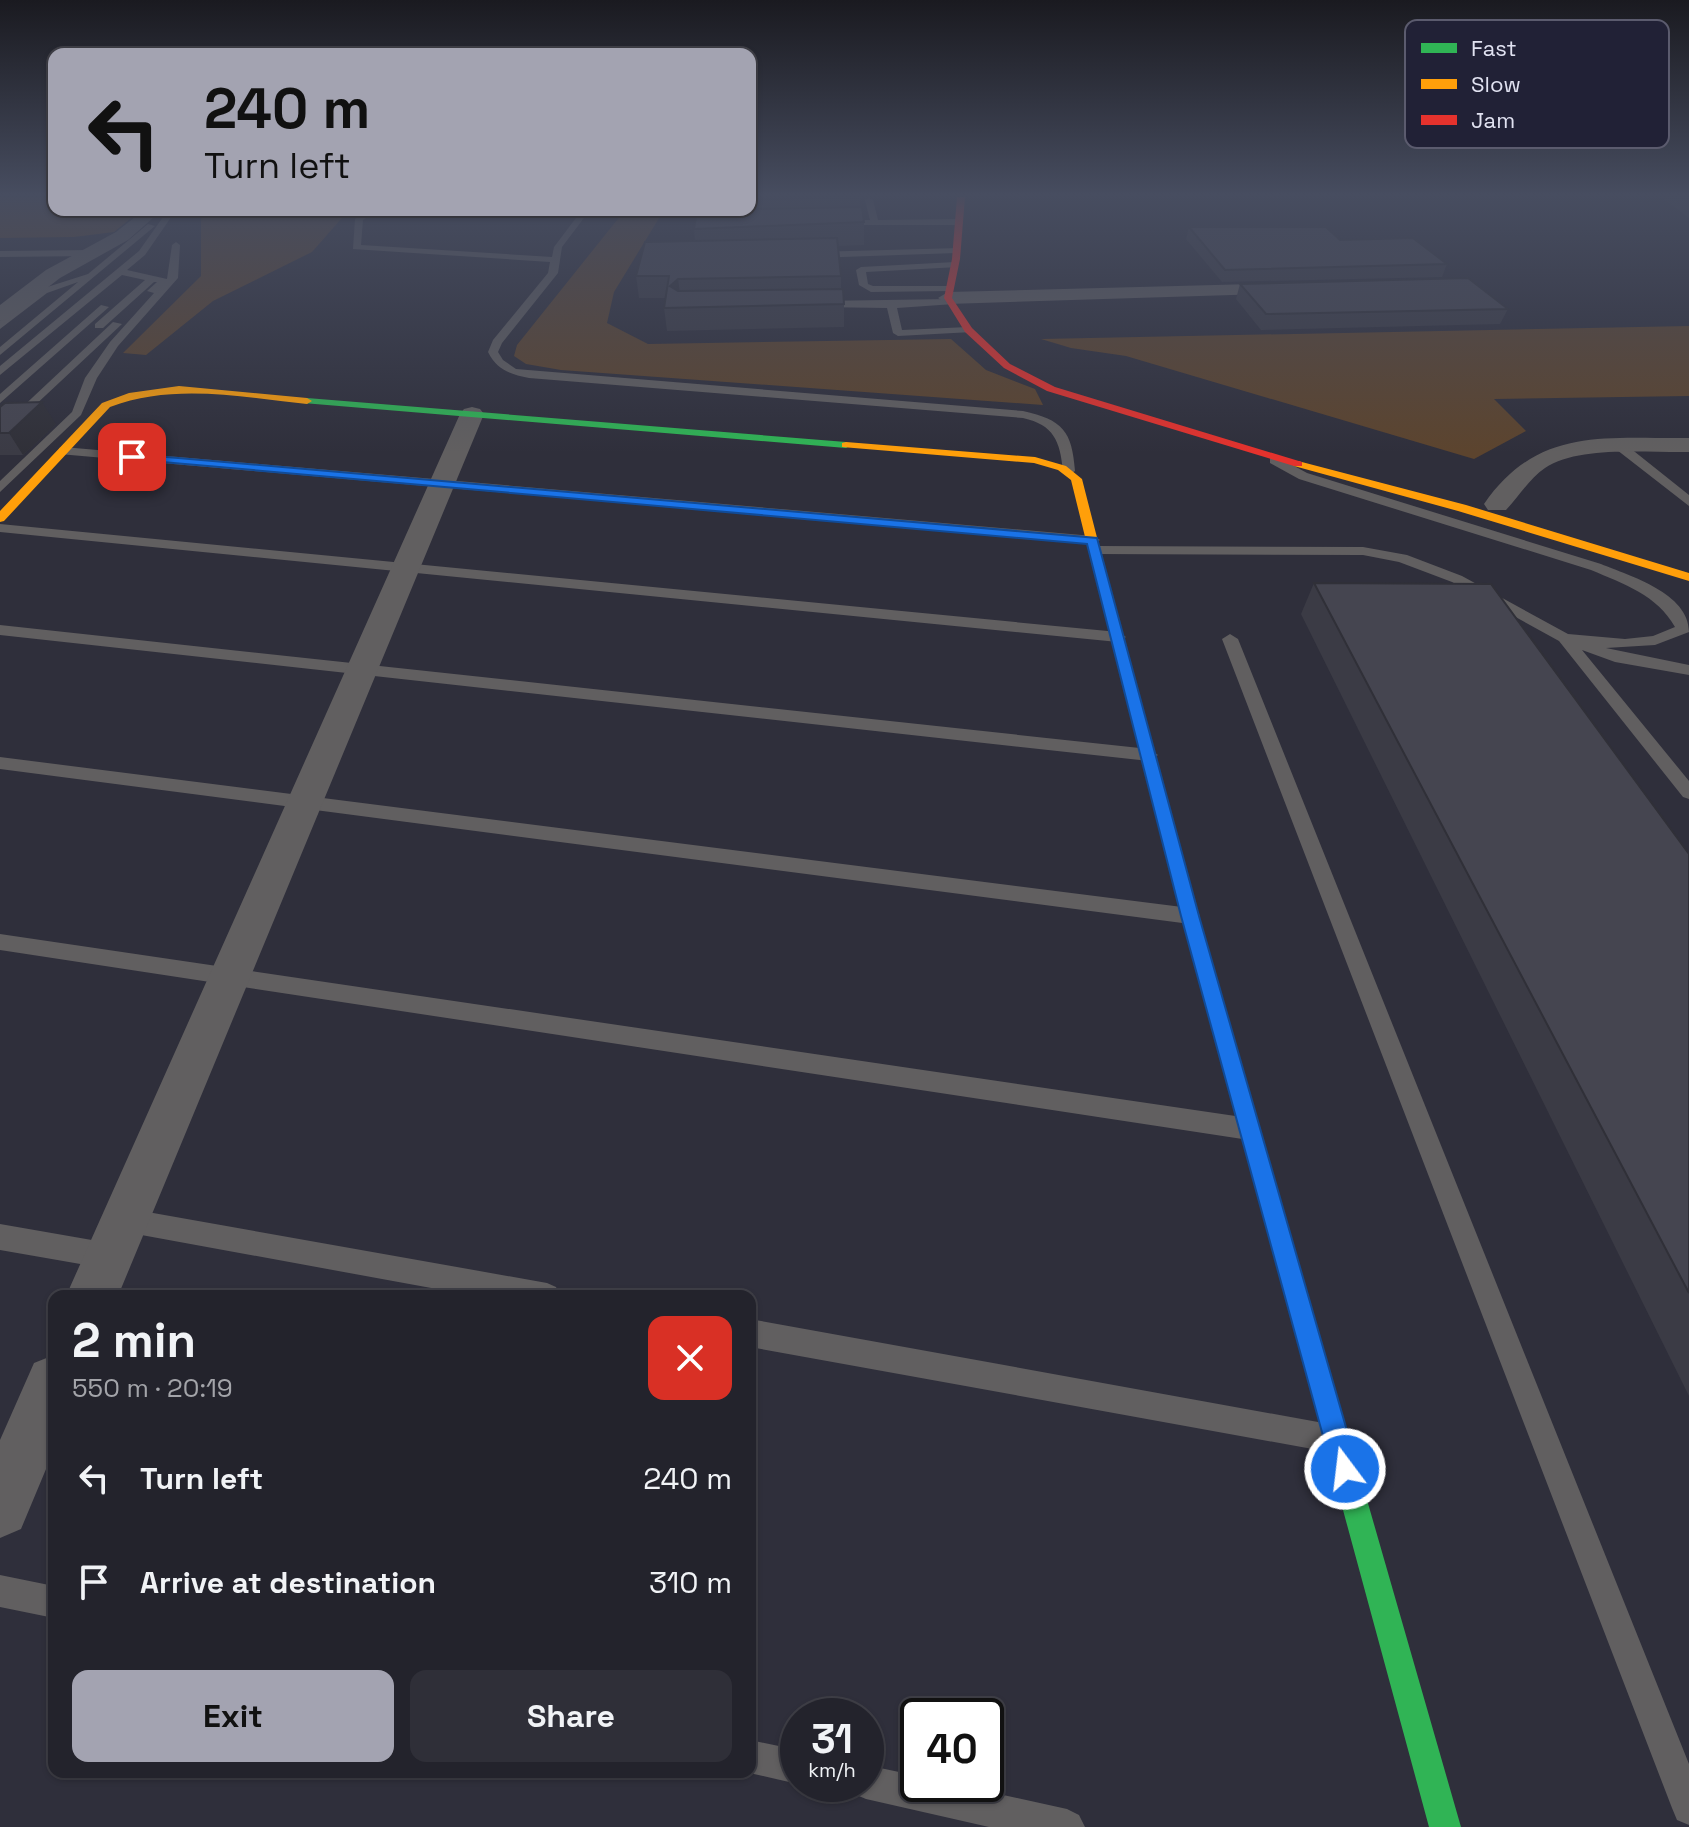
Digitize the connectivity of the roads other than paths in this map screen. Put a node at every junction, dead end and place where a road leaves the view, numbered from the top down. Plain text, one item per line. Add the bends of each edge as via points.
1 (42, 282) edge
2 (76, 282) edge
3 (86, 282) edge
4 (100, 282) edge
5 (108, 282) edge
6 (114, 282) edge
7 (126, 282) edge
8 (147, 282) edge
9 (163, 282) edge
10 (169, 282) edge
11 (545, 282) edge
12 (863, 282) edge
13 (952, 282) edge
14 (66, 283) joint
15 (1310, 289) edge
16 (950, 296) junction
17 (803, 304) edge
18 (891, 305) junction
19 (0, 315) edge
20 (0, 326) edge
21 (968, 330) junction
22 (0, 337) edge
23 (0, 344) edge
24 (0, 352) edge
25 (1040, 362) dead end
26 (0, 363) edge
27 (0, 372) edge
28 (0, 385) edge
29 (0, 400) edge
30 (472, 414) junction
31 (0, 415) edge
32 (0, 434) edge
33 (1689, 445) edge
34 (1621, 447) junction
35 (63, 451) junction
36 (1267, 456) junction
37 (1367, 463) dead end
38 (1069, 471) junction
39 (442, 484) junction
40 (0, 488) edge
41 (1689, 502) edge
42 (1497, 504) junction
43 (0, 518) edge
44 (0, 528) edge
45 (1094, 545) junction
46 (1689, 563) edge
47 (406, 568) junction
48 (1689, 577) edge
49 (0, 630) edge
50 (1118, 637) junction
51 (1564, 638) junction
52 (1230, 639) dead end
53 (362, 669) junction
54 (1689, 670) edge
55 (1149, 755) junction
56 (0, 763) edge
57 (1689, 793) edge
58 (305, 802) junction
59 (1190, 916) junction
60 (0, 942) edge
61 (230, 976) junction
62 (1249, 1129) junction
63 (125, 1220) junction
64 (0, 1237) edge
65 (109, 1256) junction
66 (95, 1290) edge
67 (514, 1290) edge
68 (756, 1334) edge
69 (48, 1397) edge
70 (1337, 1439) junction
71 (0, 1508) edge
72 (0, 1591) edge
73 (48, 1601) edge
74 (756, 1758) edge
75 (780, 1763) edge
76 (884, 1786) edge
77 (1689, 1808) edge
78 (1067, 1827) edge
79 (1445, 1827) edge

1 - 19 street
2 - 23 lane
3 - 24 lane
4 - 26 lane
5 - 27 lane
6 - 28 lane
7 - 29 lane
8 - 31 lane
9 - 32 lane
10 - 40 lane via 114,344 91,378 77,413
11 - 38 lane via 497,342 496,360 508,370 1025,415 1059,430
12 - 16 lane via 871,289
13 - 16 street
14 - 20 lane via 44,291
14 - 22 lane
15 - 16 street
16 - 18 lane
16 - 21 street
17 - 18 lane
18 - 21 lane via 898,333
21 - 25 street
21 - 36 street via 1007,366 1051,389
30 - 35 street via 151,390 106,405
30 - 38 street via 1035,460
30 - 39 street
33 - 34 street
34 - 41 lane
34 - 42 street via 1553,454 1536,463
35 - 39 lane
35 - 43 street
36 - 48 street
36 - 51 lane via 1303,476 1596,567 1670,605 1684,629 1664,640 1636,644
37 - 42 street
38 - 45 street via 1076,479
39 - 45 lane
39 - 47 street
42 - 46 street
44 - 47 lane
45 - 50 street
45 - 51 lane via 1315,548 1402,558 1457,579
47 - 50 lane
47 - 53 street
49 - 53 lane
50 - 55 street
51 - 54 lane via 1615,657
51 - 57 lane
52 - 77 lane
53 - 55 lane
53 - 58 street
55 - 59 street
56 - 58 lane
58 - 59 lane
58 - 61 street
59 - 62 street
60 - 61 lane
61 - 62 lane
61 - 63 street
62 - 70 street
63 - 65 street
63 - 67 lane
64 - 65 lane
65 - 66 street
68 - 70 lane
69 - 71 street
70 - 79 street
72 - 73 lane
74 - 75 lane
76 - 78 lane

